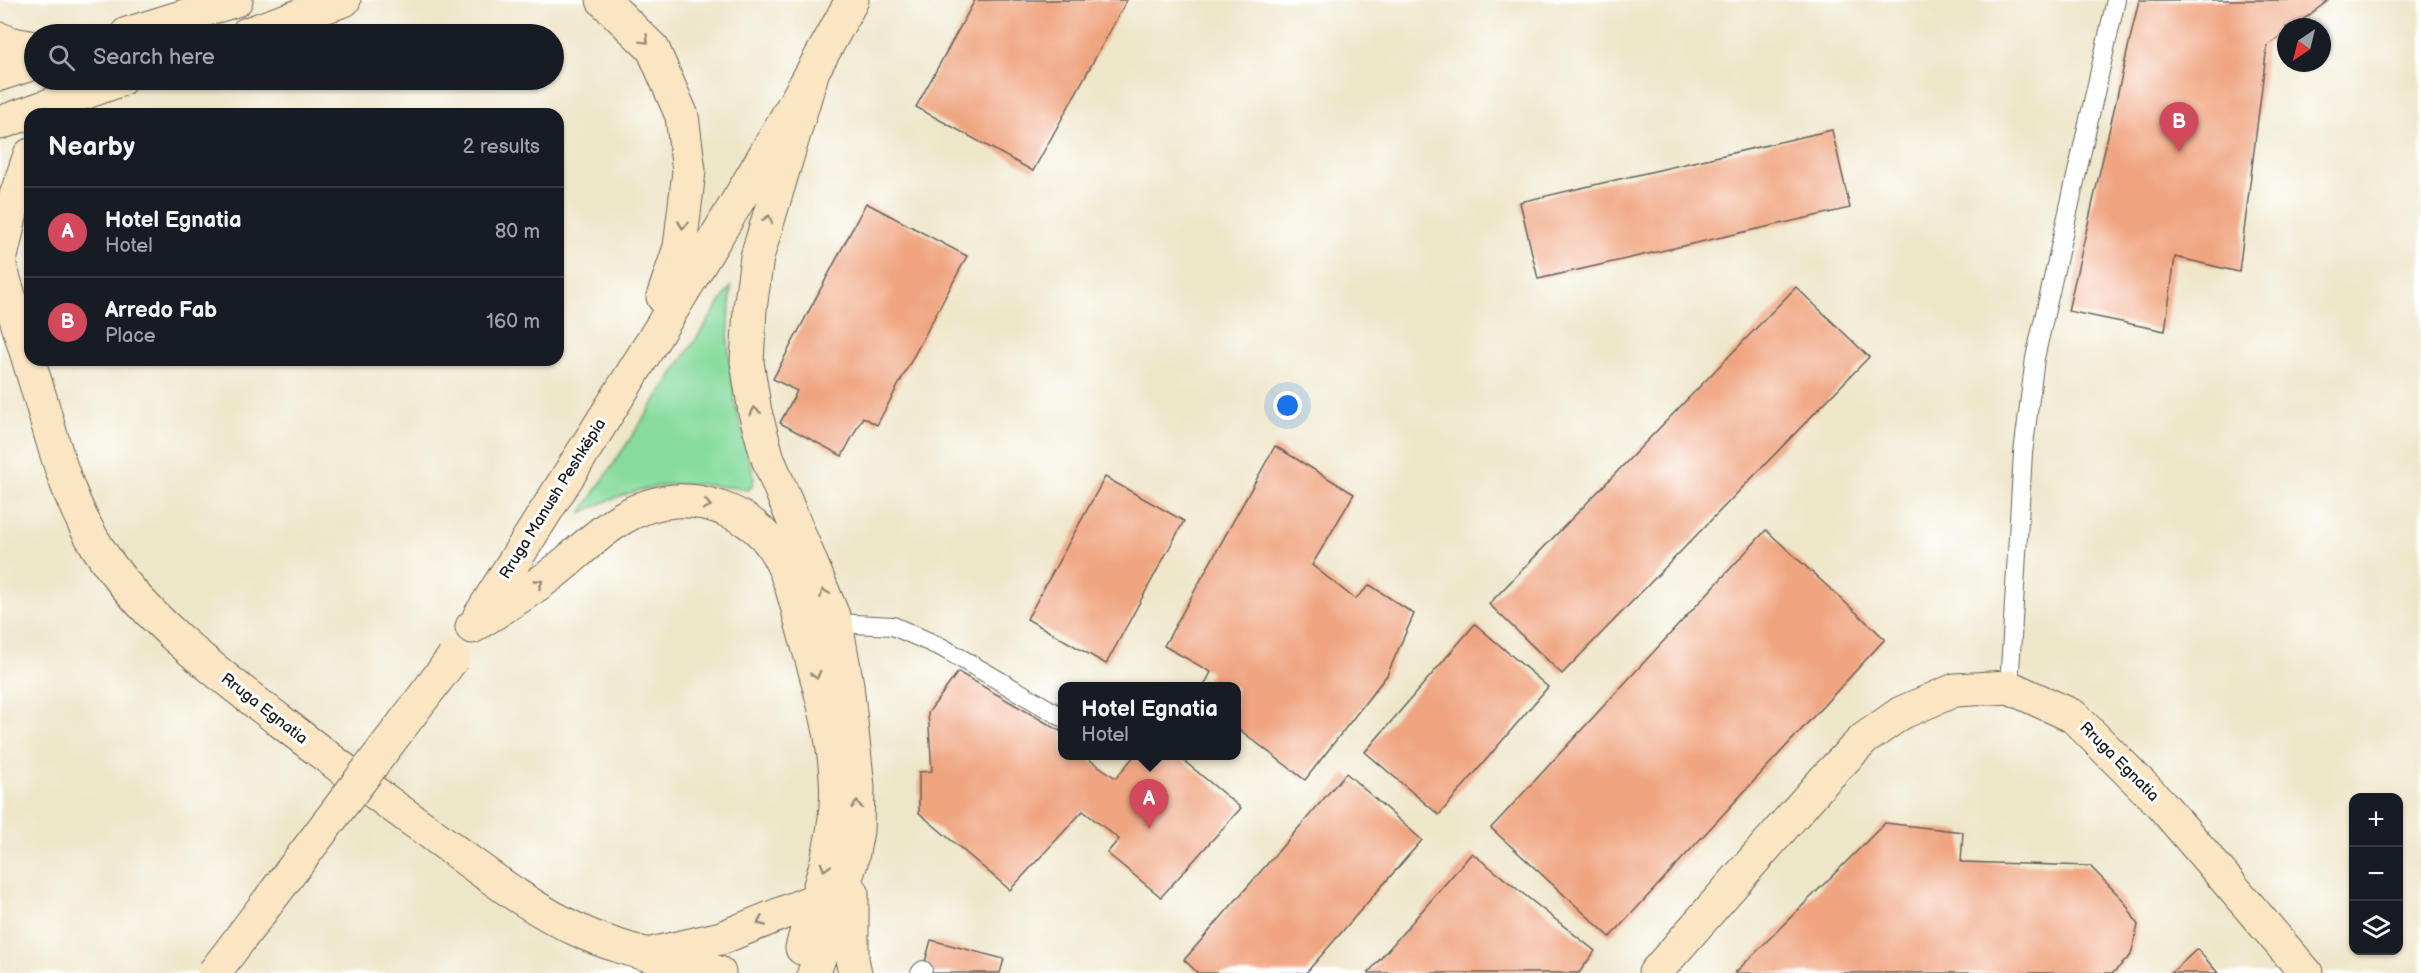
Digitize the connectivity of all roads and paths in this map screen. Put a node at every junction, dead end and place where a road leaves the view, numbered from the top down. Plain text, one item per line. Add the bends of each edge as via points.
1 (236, 0) edge
2 (344, 0) edge
3 (603, 0) edge
4 (852, 0) edge
5 (2116, 0) edge
6 (159, 24) edge
7 (276, 24) edge
8 (0, 39) edge
9 (24, 46) edge
10 (24, 66) edge
11 (0, 74) edge
12 (812, 74) junction
13 (99, 90) edge
14 (71, 103) edge
15 (53, 108) edge
16 (24, 116) edge
17 (0, 123) edge
18 (24, 172) edge
19 (0, 261) edge
20 (0, 266) edge
21 (24, 345) edge
22 (643, 357) junction
23 (30, 366) edge
24 (836, 623) junction
25 (472, 627) junction
26 (2009, 687) junction
27 (1058, 715) edge
28 (851, 863) junction
29 (815, 900) junction
30 (648, 954) junction
31 (214, 973) edge
32 (719, 973) edge
33 (799, 973) edge
34 (814, 973) edge
35 (855, 973) edge
36 (1655, 973) edge
37 (2306, 973) edge

1 - 6 main road
2 - 7 main road
3 -> 22 main road via 654,49 682,116 689,171 680,247
4 - 12 main road, Rruga Manush Peshkëpia
5 - 26 lane via 2035,358 2023,453
8 - 9 main road
10 - 11 main road
12 - 22 main road, Rruga Manush Peshkëpia
24 -> 12 main road via 768,459 747,363 757,257
13 - 14 main road
14 - 15 main road
16 - 17 main road
18 - 19 main road
20 - 21 main road, Rruga Egnatia
22 - 25 main road, Rruga Manush Peshkëpia
23 - 30 main road, Rruga Egnatia via 65,481 99,549 127,586 198,657 390,805 509,890 586,933
24 - 27 lane via 893,626 943,648
28 -> 24 main road via 857,831 858,786
25 -> 29 main road via 549,577 608,527 649,507 674,501 706,504 754,525 773,546 788,573 833,757 834,825
25 - 31 main road, Rruga Manush Peshkëpia, bridge via 453,658
26 - 36 main road, Rruga Egnatia via 1955,690 1901,713 1864,739
26 - 37 main road, Rruga Egnatia via 2073,716 2161,804
28 - 34 main road
28 - 35 main road
29 -> 30 main road via 721,938
29 - 33 main road via 798,963
30 - 32 main road, Rruga Egnatia

